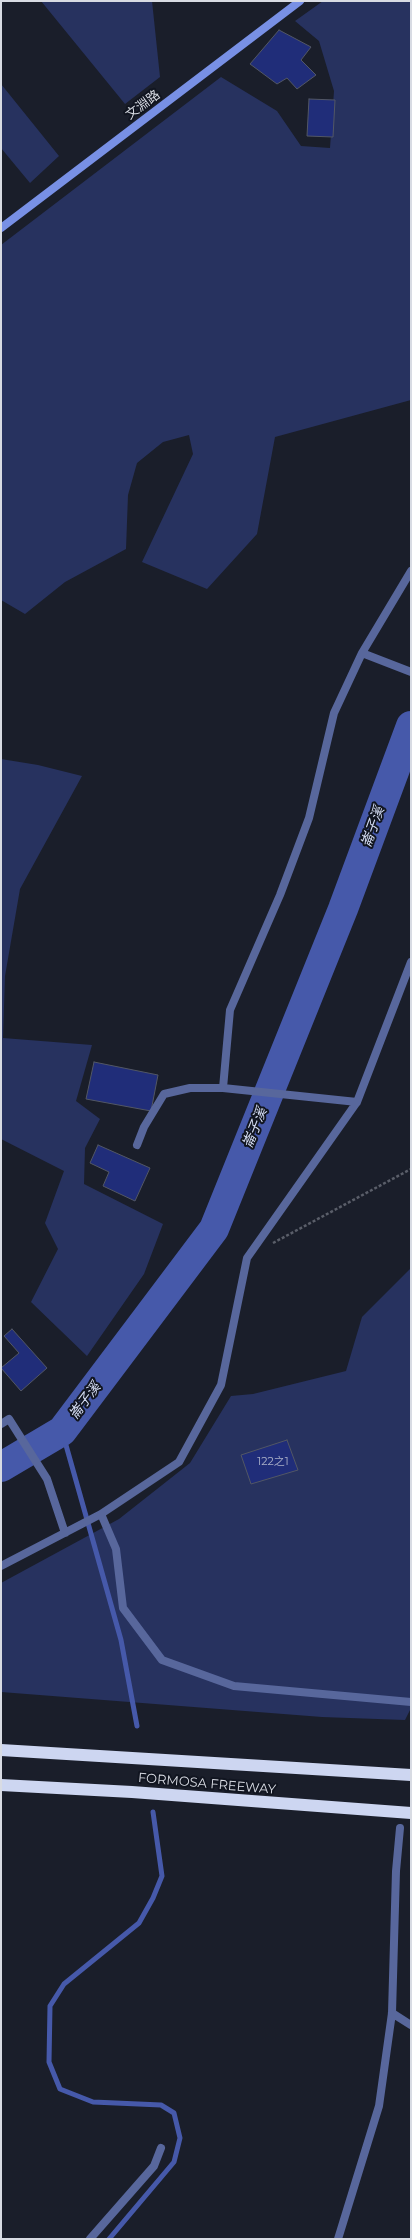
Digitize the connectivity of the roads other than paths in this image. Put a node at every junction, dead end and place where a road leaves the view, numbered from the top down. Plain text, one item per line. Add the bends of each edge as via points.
1 (300, 1) edge
2 (1, 228) edge
3 (411, 571) edge
4 (362, 653) junction
5 (411, 672) edge
6 (411, 962) edge
7 (223, 1088) junction
8 (357, 1102) junction
9 (137, 1145) dead end
10 (1, 1424) edge
11 (101, 1514) junction
12 (65, 1533) junction
13 (1, 1566) edge
14 (411, 1702) edge
15 (1, 1750) edge
16 (411, 1775) edge
17 (1, 1785) edge
18 (411, 1813) edge
19 (400, 1828) dead end
20 (392, 2013) junction
21 (411, 2025) edge
22 (161, 2148) dead end
23 (90, 2239) edge
24 (338, 2239) edge

1 - 2 street, 文淵路
3 - 4 street
4 - 5 street
4 - 7 street via 334,713 309,818 280,895 230,1010
6 - 8 street
7 - 8 street
7 - 9 street via 190,1088 164,1094 144,1127
8 - 11 street via 246,1258 221,1385 179,1462
10 - 12 street via 9,1419 47,1479
11 - 12 street
11 - 14 street via 116,1549 123,1608 162,1660 234,1686
12 - 13 street
15 - 16 highway, FORMOSA FREEWAY
17 - 18 highway, FORMOSA FREEWAY
19 - 20 street via 396,1871
20 - 21 street
20 - 24 street via 379,2106
22 - 23 street via 154,2166

